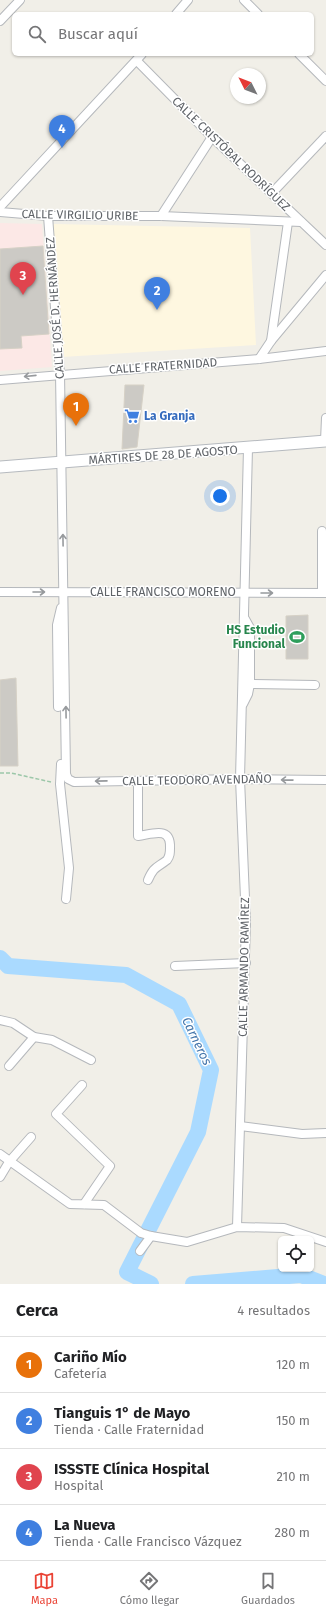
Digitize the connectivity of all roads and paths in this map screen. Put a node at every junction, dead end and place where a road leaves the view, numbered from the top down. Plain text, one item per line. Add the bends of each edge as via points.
1 (20, 0) edge
2 (188, 0) edge
3 (244, 0) edge
4 (178, 12) edge
5 (256, 12) edge
6 (0, 21) edge
7 (141, 56) edge
8 (301, 56) edge
9 (137, 61) junction
10 (326, 81) edge
11 (326, 136) edge
12 (212, 137) junction
13 (272, 193) junction
14 (0, 207) edge
15 (0, 212) edge
16 (48, 216) junction
17 (161, 216) junction
18 (288, 222) junction
19 (301, 222) junction
20 (326, 246) edge
21 (326, 275) edge
22 (271, 340) junction
23 (326, 351) edge
24 (259, 359) junction
25 (60, 374) junction
26 (0, 380) edge
27 (326, 418) edge
28 (325, 441) edge
29 (248, 448) junction
30 (62, 462) junction
31 (0, 467) edge
32 (322, 531) dead end
33 (0, 592) edge
34 (64, 592) junction
35 (245, 593) junction
36 (324, 593) edge
37 (245, 617) junction
38 (250, 684) junction
39 (315, 685) dead end
40 (58, 707) dead end
41 (241, 707) junction
42 (66, 736) junction
43 (0, 773) edge
44 (68, 779) joint
45 (240, 779) junction
46 (326, 780) edge
47 (138, 781) junction
48 (60, 784) junction
49 (148, 880) dead end
50 (66, 899) dead end
51 (246, 962) junction
52 (175, 966) dead end
53 (0, 1020) edge
54 (34, 1037) junction
55 (91, 1060) dead end
56 (9, 1066) dead end
57 (82, 1084) dead end
58 (240, 1126) junction
59 (326, 1133) edge
60 (31, 1137) dead end
61 (0, 1154) edge
62 (9, 1162) junction
63 (0, 1177) edge
64 (84, 1204) junction
65 (238, 1227) junction
66 (151, 1236) junction
67 (326, 1242) edge
68 (140, 1251) dead end

1 - 6 street
2 - 4 street
3 - 5 street
7 - 9 street
8 - 10 street
9 - 12 street, CALLE CRISTÓBAL RODRÍGUEZ
9 - 14 street
11 - 13 street
12 - 13 street, CALLE CRISTÓBAL RODRÍGUEZ
12 - 17 street
13 - 19 street, CALLE CRISTÓBAL RODRÍGUEZ
15 - 16 street, CALLE VIRGILIO URIBE
16 - 17 street, CALLE VIRGILIO URIBE
16 - 25 street, CALLE JOSÉ D. HERNÁNDEZ
17 - 18 street, CALLE VIRGILIO URIBE
18 - 19 street, CALLE VIRGILIO URIBE
18 - 22 street
19 - 20 street, CALLE CRISTÓBAL RODRÍGUEZ
21 - 22 street
22 - 24 street
23 - 24 street, CALLE FRATERNIDAD
24 - 25 street, CALLE FRATERNIDAD
25 -> 26 street, CALLE FRATERNIDAD
25 - 30 street, CALLE JOSÉ D. HERNÁNDEZ
27 - 28 street
28 - 29 main road, MÁRTIRES DE 28 DE AGOSTO
29 - 30 main road, MÁRTIRES DE 28 DE AGOSTO
29 - 35 street, CALLE ARMANDO RAMÍREZ
30 - 31 main road, MÁRTIRES DE 28 DE AGOSTO
34 -> 30 street, CALLE JOSÉ D. HERNÁNDEZ
32 - 36 street
33 -> 34 street, CALLE FRANCISCO MORENO
34 - 35 street, CALLE FRANCISCO MORENO
34 - 40 street, CALLE JOSÉ D. HERNÁNDEZ via 57,625
42 -> 34 street, CALLE JOSÉ D. HERNÁNDEZ
35 -> 36 street, CALLE FRANCISCO MORENO
35 - 37 street, CALLE ARMANDO RAMÍREZ
37 - 38 street, CALLE ARMANDO RAMÍREZ via 250,628
37 - 41 street, CALLE ARMANDO RAMÍREZ
38 - 39 street
38 - 41 street, CALLE ARMANDO RAMÍREZ
41 - 45 street, CALLE ARMANDO RAMÍREZ
42 - 44 street, CALLE JOSÉ D. HERNÁNDEZ
42 - 48 street, CALLE JOSÉ D. HERNÁNDEZ via 62,746
43 - 48 path
47 -> 44 street, CALLE TEODORO AVENDAÑO via 74,782
46 -> 45 street, CALLE TEODORO AVENDAÑO
45 - 47 street, CALLE TEODORO AVENDAÑO
45 - 51 street, CALLE ARMANDO RAMÍREZ
47 - 49 street via 138,836 162,833 168,835 171,840 170,855 152,871
48 - 50 street, CALLE JOSÉ D. HERNÁNDEZ via 69,868
51 - 52 street
51 - 58 street, CALLE ARMANDO RAMÍREZ
53 - 54 street via 13,1023
54 - 55 street via 52,1040
54 - 56 street
57 - 64 street via 56,1114 110,1166
58 - 59 street via 302,1134
58 - 65 street, CALLE ARMANDO RAMÍREZ
60 - 62 street
61 - 62 street
62 - 63 street
62 - 64 street via 70,1204
64 - 66 street via 104,1205 141,1233
65 - 66 street via 187,1242
65 - 67 street via 284,1228
66 - 68 street

